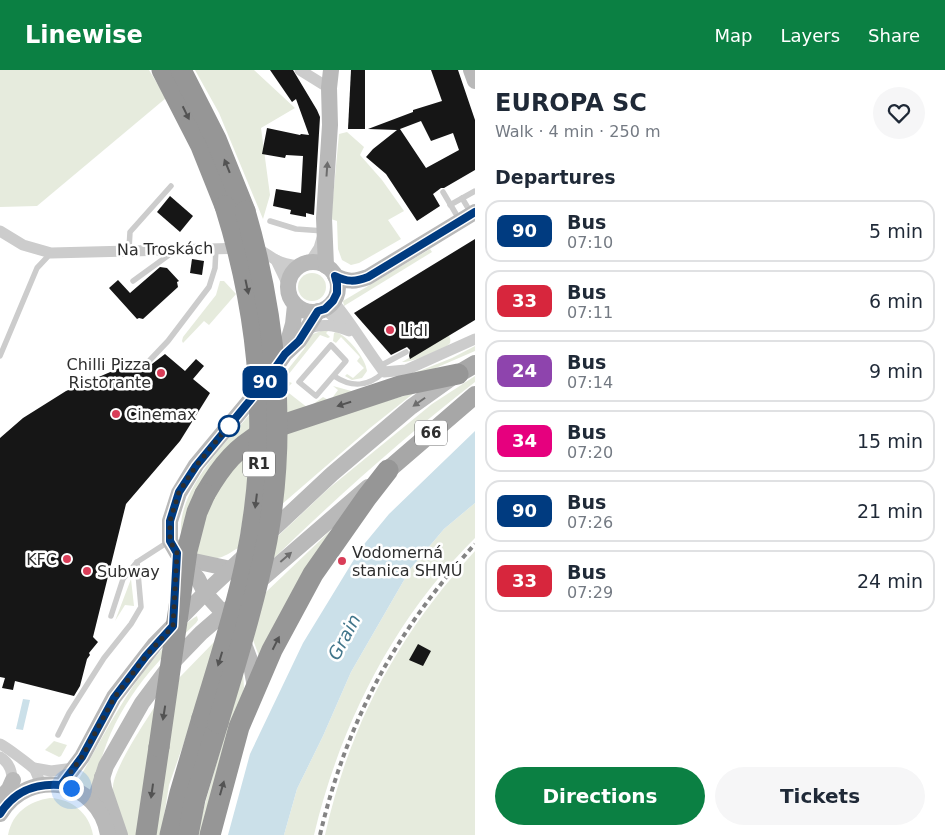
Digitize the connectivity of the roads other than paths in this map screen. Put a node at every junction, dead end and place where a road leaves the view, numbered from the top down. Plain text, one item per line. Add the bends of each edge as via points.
1 (162, 70) edge
2 (181, 70) edge
3 (300, 70) edge
4 (331, 70) edge
5 (471, 70) edge
6 (475, 81) edge
7 (329, 88) junction
8 (171, 186) dead end
9 (475, 191) edge
10 (443, 192) dead end
11 (462, 198) junction
12 (450, 205) junction
13 (235, 209) junction
14 (469, 216) edge
15 (270, 221) dead end
16 (0, 231) edge
17 (324, 232) junction
18 (216, 248) junction
19 (178, 249) junction
20 (129, 250) junction
21 (51, 252) junction
22 (276, 260) junction
23 (305, 264) junction
24 (330, 271) junction
25 (132, 281) dead end
26 (288, 285) junction
27 (295, 305) junction
28 (325, 307) junction
29 (306, 329) junction
30 (354, 334) junction
31 (475, 339) edge
32 (406, 352) dead end
33 (285, 354) junction
34 (0, 356) edge
35 (150, 360) dead end
36 (382, 369) junction
37 (467, 369) edge
38 (334, 376) junction
39 (475, 395) edge
40 (388, 470) junction
41 (173, 547) junction
42 (138, 562) junction
43 (231, 568) junction
44 (205, 594) junction
45 (224, 614) junction
46 (111, 616) dead end
47 (173, 626) junction
48 (255, 687) junction
49 (210, 720) junction
50 (58, 735) dead end
51 (0, 744) edge
52 (0, 757) edge
53 (34, 768) junction
54 (74, 768) junction
55 (102, 775) junction
56 (41, 785) junction
57 (61, 785) junction
58 (9, 792) edge
59 (94, 803) junction
60 (0, 814) edge
61 (108, 835) edge
62 (120, 835) edge
63 (146, 835) edge
64 (170, 835) edge
65 (188, 835) edge
66 (210, 835) edge

1 -> 13 highway, R1
13 -> 2 highway, R1 via 216,140
3 - 7 street
4 - 7 main road
5 - 6 main road
17 -> 7 main road
8 - 20 lane via 130,232
9 - 11 lane
10 - 12 lane
11 - 12 lane
11 - 14 lane
12 - 14 lane
13 - 49 highway, R1, bridge via 265,294 276,385 277,445 272,508 261,568 246,628
14 - 24 main road via 368,277 344,280
15 - 17 lane
16 - 21 street, Na Troskách via 23,245
17 - 23 street via 320,248
17 - 24 main road
18 - 19 street, Na Troskách
18 - 22 street, Na Troskách via 262,250
18 - 35 lane via 215,268 209,287
19 - 20 street, Na Troskách
19 - 25 lane
20 - 21 street, Na Troskách
21 - 34 lane via 37,268
22 - 23 street, Na Troskách via 285,264
22 - 26 street
23 - 24 main road via 318,263
23 - 26 main road via 294,271
24 - 28 main road via 337,284 337,293
26 - 27 main road
27 - 28 main road via 302,309
27 - 33 main road
28 - 29 main road
28 - 30 street
29 - 30 street via 327,324
29 - 33 main road
30 - 36 street
31 - 36 street via 406,370
32 - 36 lane
33 - 41 main road via 179,492 170,521
36 - 38 lane via 378,378 359,385 344,383
37 -> 43 main road via 411,407 298,504
37 -> 63 highway, bridge via 400,386 267,430 232,455 217,473 197,512 187,551
38 - 38 lane via 346,361 331,345 299,382 316,396
39 - 40 main road, 66
45 -> 40 main road
48 -> 40 highway via 313,574
41 - 42 lane
41 - 43 main road via 194,561
41 - 44 main road via 198,579
41 - 47 main road
42 - 46 lane via 123,579
42 - 50 lane via 140,606 132,624 99,666
43 - 44 main road
44 - 45 main road
44 - 47 main road
45 - 48 main road via 244,644
45 - 55 main road via 172,663 142,703
47 - 54 main road via 114,698
66 -> 48 highway via 239,727
49 - 64 highway, R1 via 180,793
49 - 65 highway, R1
51 - 53 street
52 - 58 street via 11,768
53 - 54 street via 51,771
53 - 56 street
54 - 57 main road
55 - 59 main road
55 - 62 main road
56 - 57 main road
56 - 58 main road
57 - 59 main road via 77,790
58 - 60 main road
59 - 61 main road via 104,819

